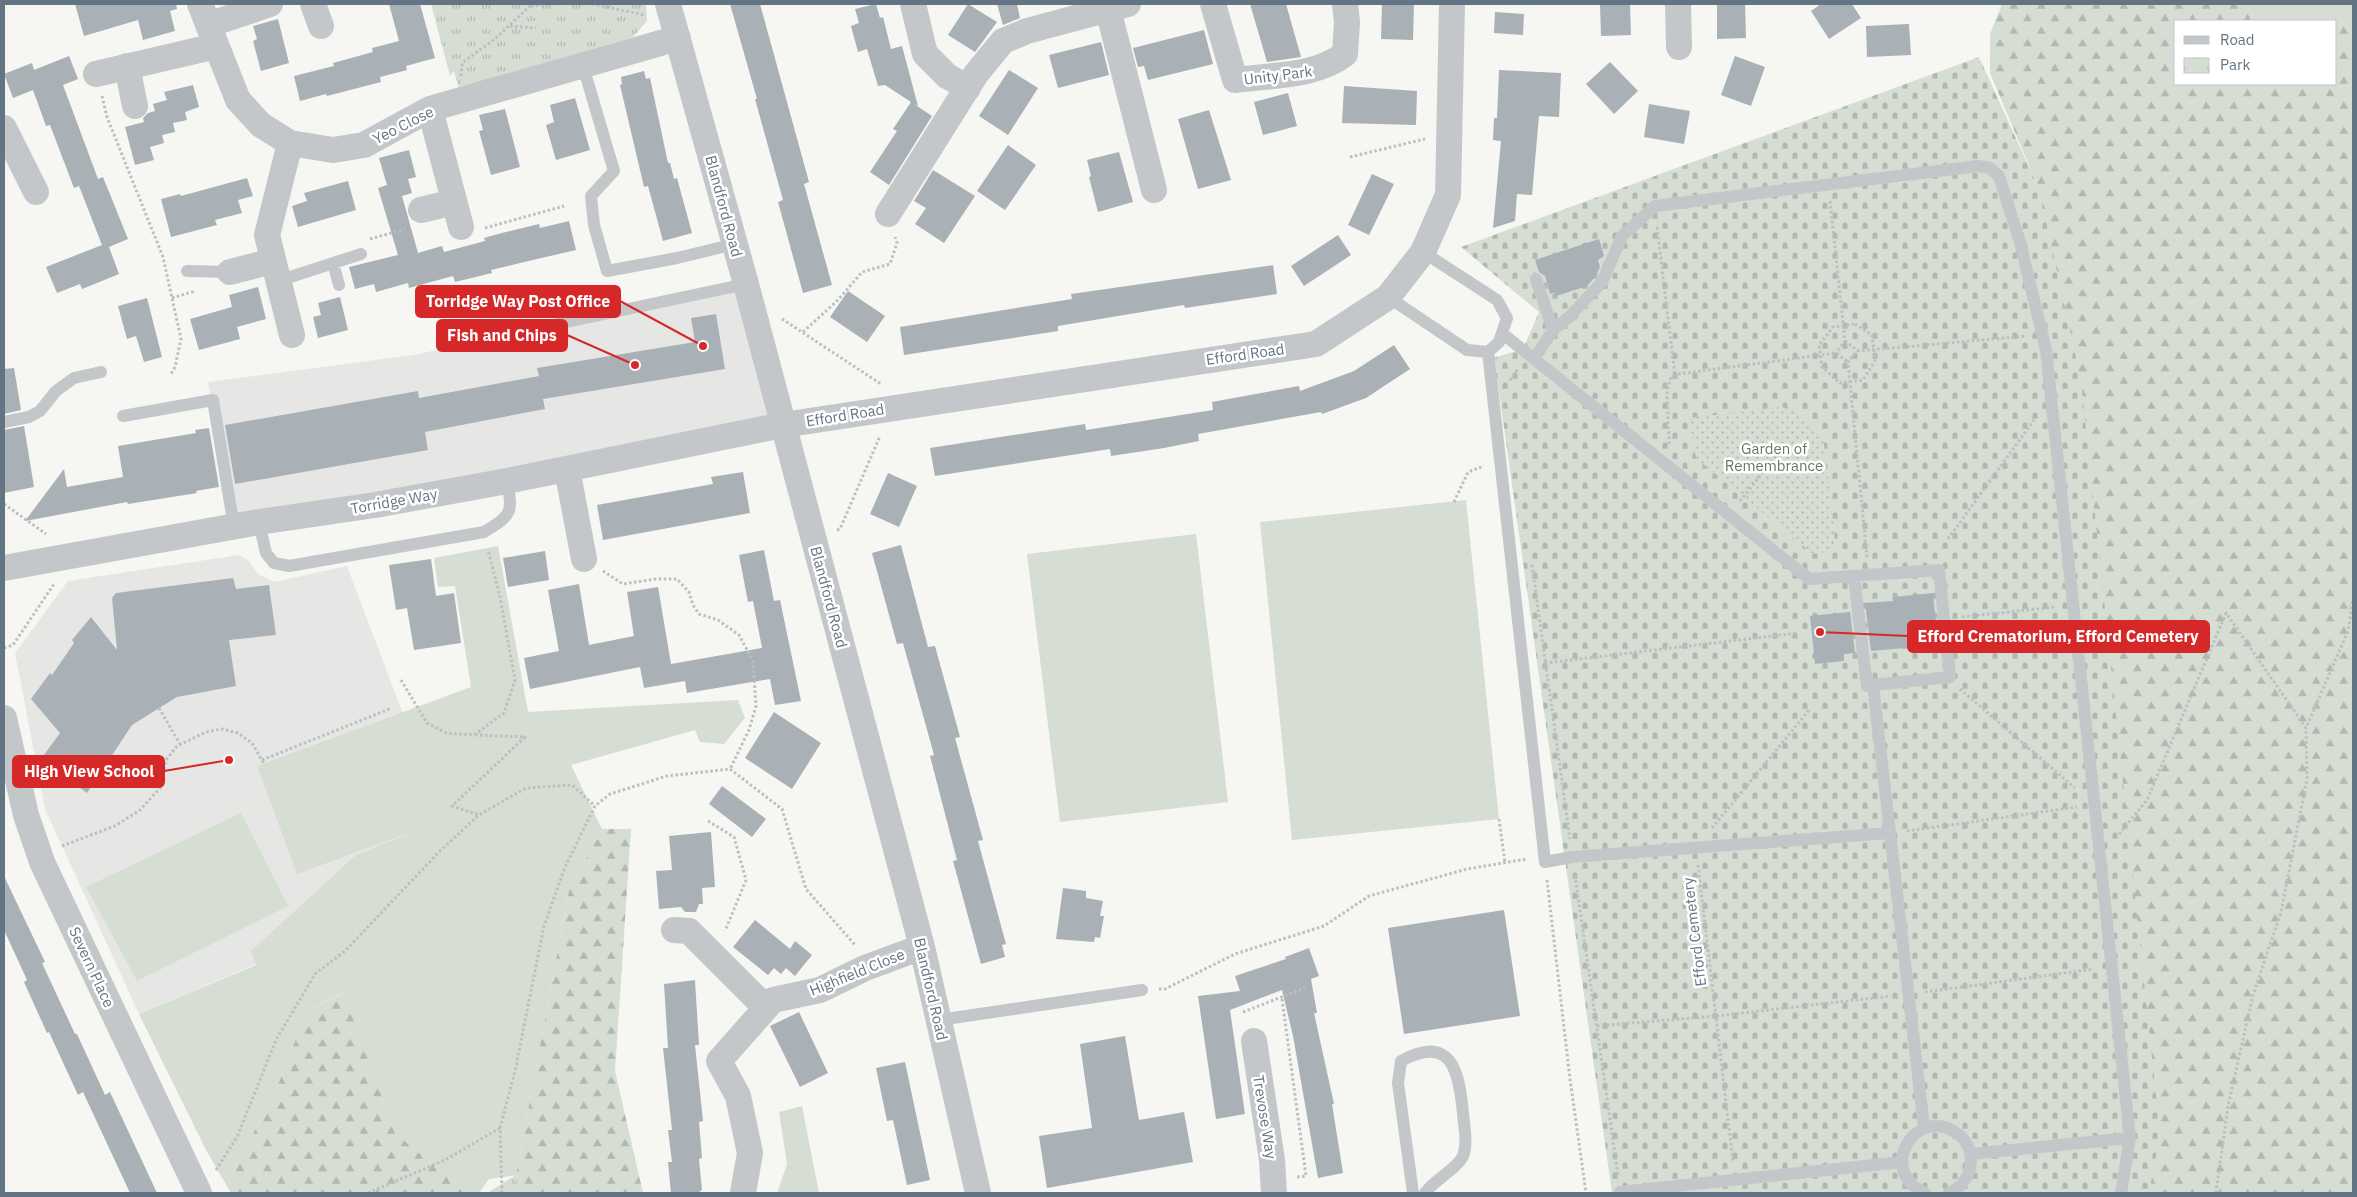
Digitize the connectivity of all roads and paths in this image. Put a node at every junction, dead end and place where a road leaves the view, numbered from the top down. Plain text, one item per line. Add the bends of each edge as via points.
1 (270, 4) edge
2 (553, 4) edge
3 (592, 4) edge
4 (913, 4) edge
5 (1213, 4) edge
6 (1345, 4) edge
7 (1452, 4) edge
8 (1678, 4) edge
9 (532, 5) edge
10 (1109, 7) edge
11 (674, 22) edge
12 (208, 25) edge
13 (509, 26) junction
14 (536, 28) dead end
15 (1679, 47) dead end
16 (127, 66) junction
17 (584, 66) junction
18 (96, 74) joint
19 (968, 88) junction
20 (457, 103) junction
21 (135, 106) dead end
22 (430, 109) junction
23 (4, 128) edge
24 (1450, 133) junction
25 (290, 144) junction
26 (1350, 157) dead end
27 (1828, 186) junction
28 (1154, 190) dead end
29 (36, 192) dead end
30 (454, 202) junction
31 (564, 206) dead end
32 (1655, 206) junction
33 (421, 210) joint
34 (888, 214) joint
35 (460, 227) joint
36 (735, 244) junction
37 (1423, 252) junction
38 (361, 254) joint
39 (333, 263) junction
40 (187, 271) dead end
41 (276, 271) junction
42 (230, 272) joint
43 (1536, 279) dead end
44 (339, 285) dead end
45 (748, 292) junction
46 (1388, 297) junction
47 (1844, 326) junction
48 (1553, 330) junction
49 (524, 331) dead end
50 (803, 332) junction
51 (1503, 334) junction
52 (2042, 334) junction
53 (292, 335) dead end
54 (1845, 341) junction
55 (1874, 350) junction
56 (1858, 351) junction
57 (1488, 352) junction
58 (1836, 353) junction
59 (1820, 356) junction
60 (1534, 359) junction
61 (1848, 362) junction
62 (101, 372) dead end
63 (171, 374) dead end
64 (1675, 376) junction
65 (1509, 381) dead end
66 (1850, 382) junction
67 (902, 406) junction
68 (124, 416) dead end
69 (2035, 420) dead end
70 (4, 422) edge
71 (783, 425) junction
72 (1776, 456) dead end
73 (1502, 461) junction
74 (1669, 467) junction
75 (567, 469) junction
76 (507, 481) junction
77 (1454, 502) dead end
78 (4, 504) edge
79 (1728, 515) junction
80 (246, 524) junction
81 (484, 532) junction
82 (812, 536) junction
83 (1948, 539) dead end
84 (1531, 556) dead end
85 (55, 559) junction
86 (584, 559) joint
87 (4, 568) edge
88 (1868, 575) junction
89 (1854, 576) junction
90 (2353, 599) edge
91 (2073, 605) junction
92 (1954, 618) dead end
93 (1798, 633) dead end
94 (4, 648) edge
95 (1545, 663) junction
96 (401, 680) dead end
97 (1873, 685) junction
98 (1960, 689) dead end
99 (159, 708) dead end
100 (392, 708) dead end
101 (1810, 709) dead end
102 (5, 728) edge
103 (2306, 728) junction
104 (474, 735) junction
105 (180, 744) junction
106 (262, 760) junction
107 (264, 764) dead end
108 (730, 769) junction
109 (2094, 804) junction
110 (595, 806) junction
111 (479, 815) junction
112 (1499, 819) dead end
113 (708, 821) dead end
114 (1890, 833) junction
115 (1696, 847) junction
116 (40, 855) junction
117 (1572, 857) junction
118 (2100, 858) junction
119 (1545, 859) junction
120 (1505, 863) junction
121 (674, 930) dead end
122 (699, 942) junction
123 (922, 947) junction
124 (2112, 966) junction
125 (865, 968) junction
126 (1305, 988) dead end
127 (1142, 990) joint
128 (1908, 994) junction
129 (1282, 999) junction
130 (766, 1008) junction
131 (1243, 1012) dead end
132 (1716, 1016) junction
133 (939, 1020) junction
134 (1597, 1026) junction
135 (1254, 1041) dead end
136 (500, 1128) junction
137 (1924, 1128) junction
138 (2130, 1138) junction
139 (1971, 1154) junction
140 (1902, 1162) junction
141 (1735, 1180) junction
142 (205, 1185) edge
143 (1274, 1187) edge
144 (1620, 1192) joint
145 (368, 1193) edge
146 (502, 1193) edge
147 (743, 1193) edge
148 (978, 1193) edge
149 (1413, 1193) edge
150 (1425, 1193) edge
151 (1586, 1193) edge
152 (1924, 1193) edge
153 (1949, 1193) edge
154 (2121, 1193) edge
155 (2216, 1193) edge

1 - 12 street
2 - 9 path
3 - 11 path
4 - 19 street via 925,54 947,76
5 - 6 street, Unity Park via 1235,80 1320,69 1334,63 1345,54
7 - 24 street, Efford Road
8 - 15 street
9 - 13 path
10 - 19 street via 1003,41
10 - 28 street
11 - 17 street, Yeo Close
11 - 36 street, Blandford Road
12 - 16 street
12 - 25 street, Yeo Close via 238,100 261,125
13 - 14 path
13 - 20 path via 462,63
16 - 18 street
16 - 21 street
17 - 20 street, Yeo Close
17 - 36 lane via 614,172 590,196 594,225 607,271
18 - 63 path via 107,117 163,257 182,339
19 - 34 street
20 - 22 street, Yeo Close
22 - 25 street, Yeo Close via 364,145 333,150
22 - 30 street
23 - 29 street
24 - 26 path
24 - 37 street, Efford Road via 1448,195
25 - 41 street via 266,235
27 - 32 lane
27 - 47 path
27 - 52 lane via 1978,166 1990,168 1999,176 2020,242
30 - 33 street
30 - 35 street
31 - 35 path via 462,234
32 - 48 lane via 1622,236 1602,282
32 - 64 path
33 - 38 path via 424,223 360,242
34 - 50 path via 896,243 890,264 862,272 838,300
36 - 45 street, Blandford Road
37 - 46 street, Efford Road
37 - 51 lane via 1497,300 1506,318
38 - 39 lane
39 - 41 lane
39 - 44 lane
40 - 42 lane
41 - 42 street
41 - 53 street
43 - 48 lane
45 - 49 lane
45 - 50 path
45 - 71 street, Blandford Road
46 - 57 lane via 1467,350
46 - 67 street, Efford Road via 1316,344
47 - 54 path
47 - 55 path via 1855,324 1872,336
47 - 59 path via 1833,327 1819,345
48 - 60 lane
50 - 67 path
51 - 57 lane via 1500,342
51 - 60 lane
52 - 55 path
52 - 91 lane
54 - 56 path
54 - 58 path
55 - 56 path
55 - 66 path via 1875,361 1863,380
56 - 61 path
57 - 73 lane
58 - 59 path
58 - 61 path
59 - 64 path
59 - 66 path via 1822,367 1840,383
60 - 65 path via 1519,367
60 - 74 lane
61 - 66 path
62 - 70 lane via 74,378 56,391 40,411 29,417
64 - 74 path via 1670,379 1667,393
66 - 88 path
67 - 71 street, Efford Road
67 - 82 path via 840,529
68 - 80 lane via 213,400
69 - 83 path
71 - 75 street, Torridge Way
71 - 82 street, Blandford Road
72 - 79 path
73 - 77 path via 1468,472
73 - 119 lane
74 - 79 lane
75 - 76 street, Torridge Way
75 - 86 street
76 - 80 street, Torridge Way
76 - 81 lane via 512,505 503,520
78 - 85 path via 52,539
79 - 89 lane via 1809,579
80 - 81 lane via 274,563 289,566
80 - 85 street, Torridge Way
81 - 104 path via 515,680 504,714
82 - 123 street, Blandford Road
84 - 95 path
85 - 87 street, Torridge Way
85 - 94 path via 56,581 13,645
86 - 108 path via 623,584 677,579 689,592 699,614 718,620 739,636 753,661 756,706 749,730
88 - 89 lane
88 - 97 lane via 1939,570 1950,677
89 - 97 lane via 1867,686
90 - 103 path via 2348,631
91 - 92 path
91 - 109 lane
93 - 95 path
95 - 117 path
96 - 104 path via 427,722 446,733
97 - 114 lane
98 - 109 path
99 - 105 path
100 - 106 path
101 - 115 path
102 - 116 street, Severn Place via 26,815
103 - 118 path via 2226,613 2147,800
103 - 155 path via 2307,779 2281,912 2253,994 2230,1098
104 - 111 path via 525,737 452,806
105 - 106 path via 206,732 238,733 252,743
105 - 116 path via 166,760 160,788 140,810 115,826
106 - 107 path
108 - 110 path via 667,776 610,794
108 - 125 path via 782,809 806,889 853,941
109 - 114 path
109 - 118 lane
110 - 111 path via 572,785 526,788
110 - 136 path via 565,867 544,926 515,1071
111 - 142 path via 441,850 345,951 315,974 276,1040 238,1137
112 - 120 path
113 - 122 path via 734,837 746,880 724,933
114 - 115 lane
114 - 128 lane
115 - 117 lane
115 - 132 path, Efford Cemetery
116 - 142 street, Severn Place
117 - 119 lane
117 - 134 path
118 - 124 lane
119 - 120 path
119 - 151 path
120 - 127 path via 1467,869 1369,896 1324,926 1235,954 1165,989
121 - 122 street via 689,931
122 - 130 street
123 - 125 street, Highfield Close
123 - 133 street, Blandford Road
124 - 128 path
124 - 138 lane
125 - 130 street, Highfield Close via 820,990 773,1000
126 - 129 path
127 - 133 lane
128 - 132 path
128 - 137 lane
129 - 131 path
129 - 143 path via 1306,1176
130 - 147 street, Highfield Close via 719,1061 738,1096 750,1153
132 - 134 path
132 - 141 path, Efford Cemetery
133 - 148 street, Blandford Road
134 - 144 path
135 - 143 street, Trevose Way
136 - 145 path via 445,1160
136 - 146 path
137 - 139 lane via 1934,1126 1953,1130 1964,1140
137 - 140 lane via 1908,1142
138 - 139 lane
138 - 154 lane
139 - 153 lane via 1968,1177
140 - 141 lane
140 - 152 lane via 1910,1183
141 - 144 lane
149 - 150 lane via 1398,1083 1402,1061 1415,1053 1428,1051 1446,1056 1456,1069 1465,1144 1462,1157

